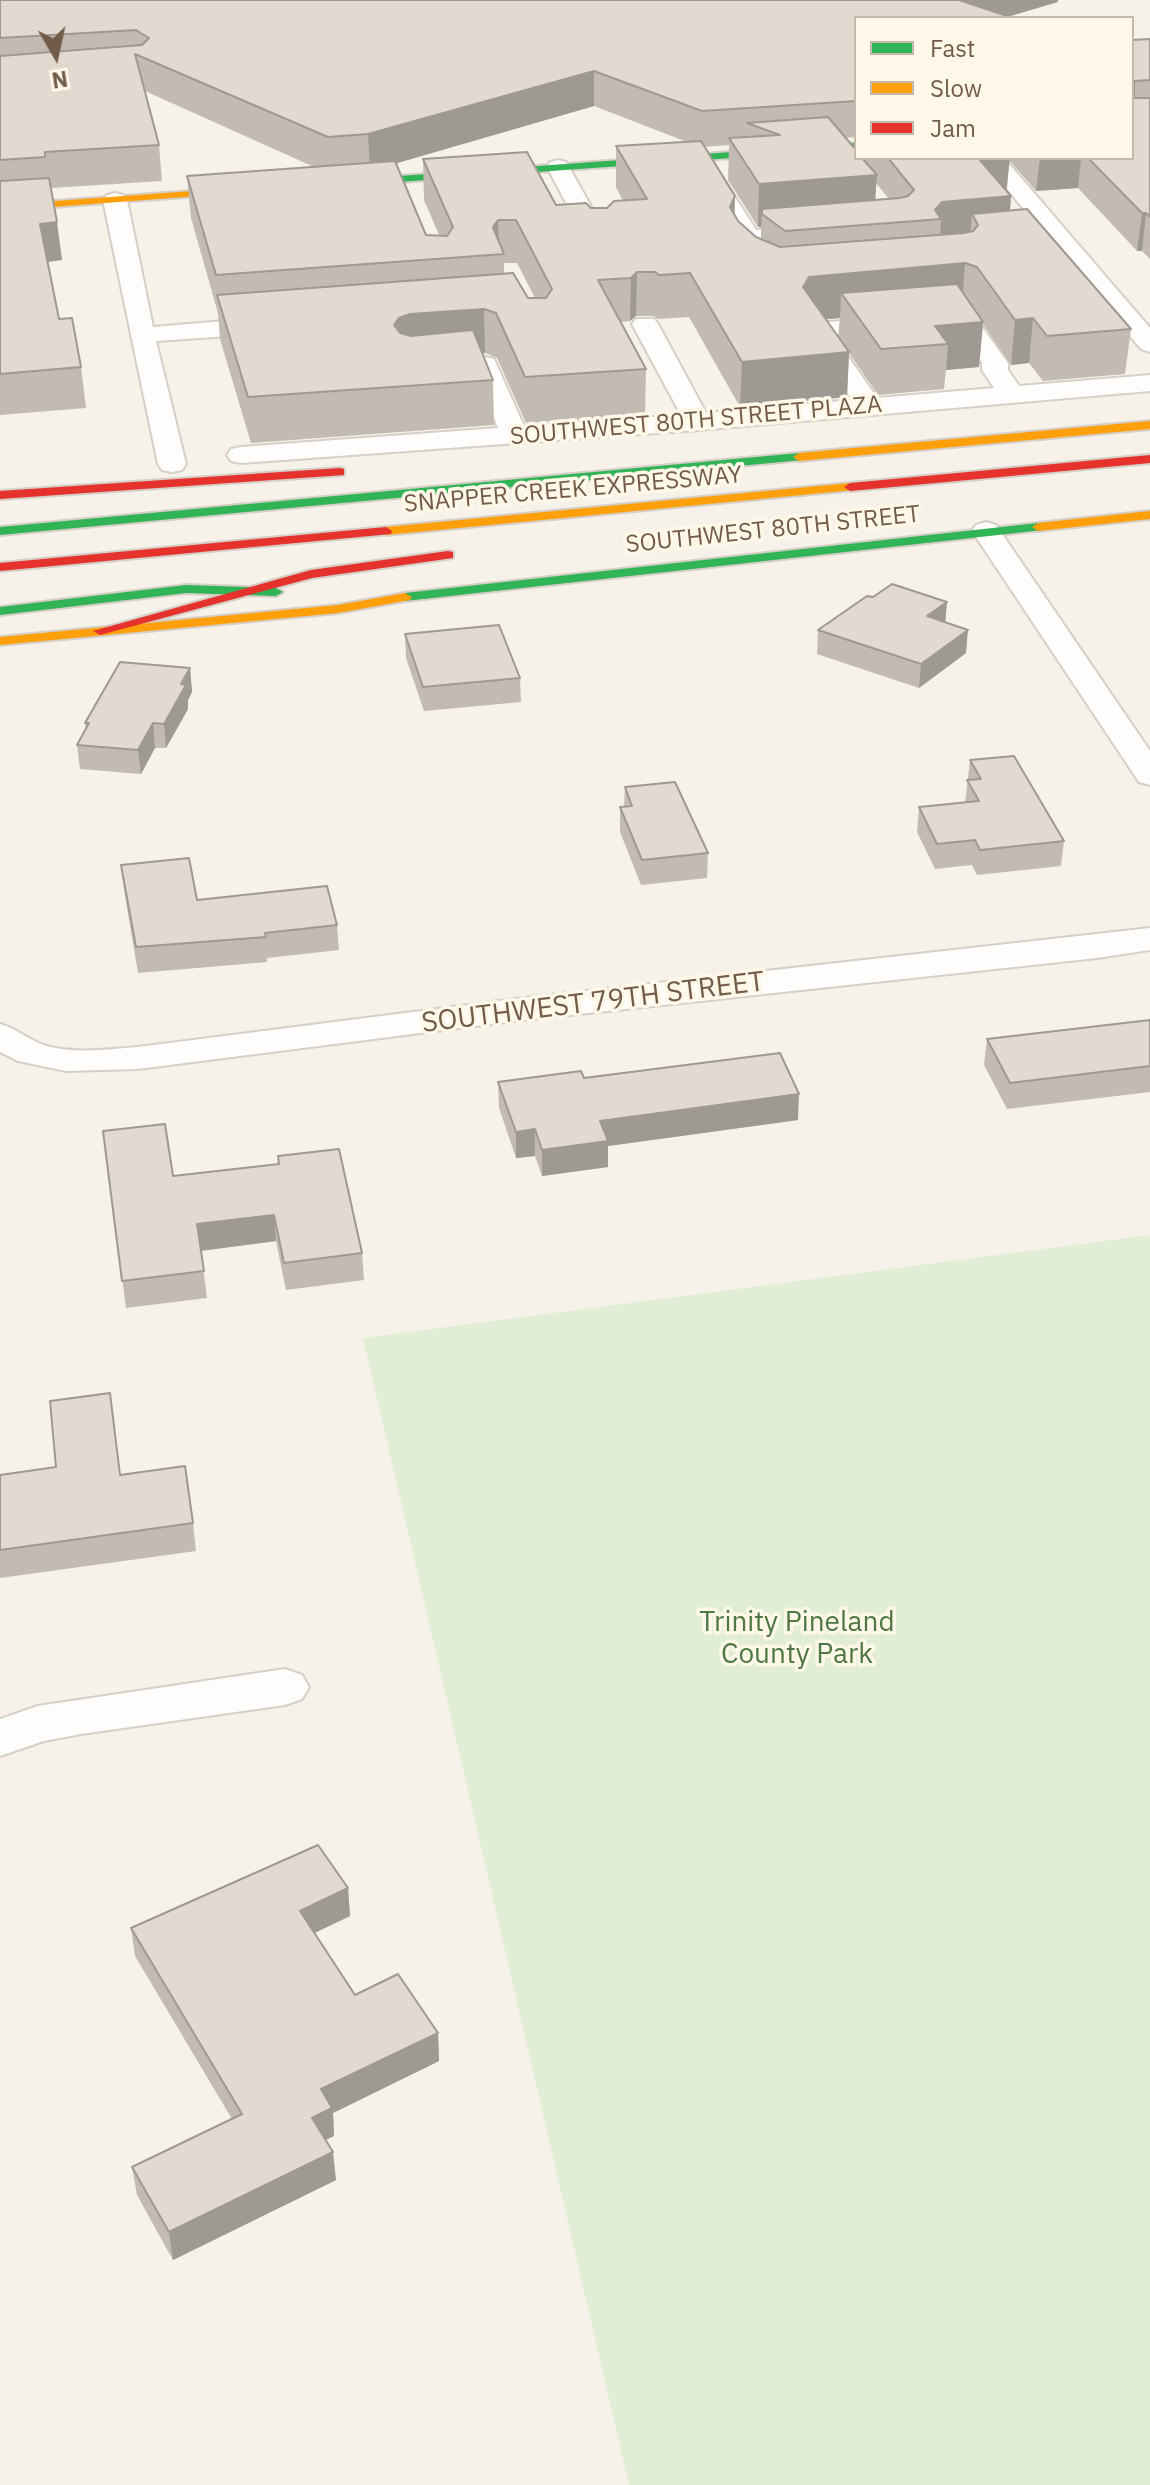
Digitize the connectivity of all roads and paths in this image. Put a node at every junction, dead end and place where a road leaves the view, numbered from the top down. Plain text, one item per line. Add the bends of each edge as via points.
1 (832, 147) joint
2 (699, 157) junction
3 (853, 157) edge
4 (994, 160) edge
5 (558, 167) junction
6 (401, 179) junction
7 (324, 185) edge
8 (262, 189) edge
9 (115, 200) junction
10 (412, 206) edge
11 (0, 208) edge
12 (838, 231) edge
13 (1059, 239) junction
14 (1027, 241) edge
15 (599, 242) edge
16 (301, 323) edge
17 (645, 324) edge
18 (142, 335) junction
19 (1150, 344) edge
20 (426, 369) edge
21 (1150, 383) edge
22 (1012, 395) junction
23 (870, 407) junction
24 (698, 422) junction
25 (1150, 425) edge
26 (515, 436) junction
27 (1006, 440) junction
28 (241, 455) dead end
29 (1150, 459) edge
30 (534, 462) dead end
31 (172, 464) dead end
32 (362, 471) dead end
33 (1150, 473) edge
34 (0, 495) edge
35 (955, 496) dead end
36 (1150, 515) edge
37 (0, 531) edge
38 (986, 531) junction
39 (471, 553) dead end
40 (0, 567) edge
41 (244, 590) junction
42 (402, 597) junction
43 (0, 611) edge
44 (100, 631) junction
45 (0, 641) edge
46 (1150, 775) edge
47 (1150, 939) edge
48 (0, 1035) edge
49 (285, 1687) dead end
50 (0, 1738) edge

1 - 2 main road
1 - 3 street
2 - 5 main road
2 - 12 street via 749,249
4 - 13 street
5 - 6 main road
5 - 15 street
6 - 7 main road
6 - 10 street
8 - 9 main road
9 - 11 main road
9 - 18 street
13 - 14 street
13 - 19 street
16 - 18 street
17 - 24 street
18 - 31 street
20 - 26 street via 485,364
21 - 22 street, SOUTHWEST 80TH STREET PLAZA
22 - 23 street, SOUTHWEST 80TH STREET PLAZA
22 - 23 street via 962,317 816,329
23 - 24 street, SOUTHWEST 80TH STREET PLAZA
24 - 26 street, SOUTHWEST 80TH STREET PLAZA
25 - 27 main road, SNAPPER CREEK EXPRESSWAY
26 - 28 street, SOUTHWEST 80TH STREET PLAZA
27 - 30 main road
27 - 37 main road, SNAPPER CREEK EXPRESSWAY
29 - 40 main road, SNAPPER CREEK EXPRESSWAY
32 - 34 main road
33 - 35 main road
36 - 38 main road, SOUTHWEST 80TH STREET
38 - 42 main road, SOUTHWEST 80TH STREET
38 - 46 street
39 - 41 main road via 340,569
41 - 42 main road, SOUTHWEST 80TH STREET
41 - 43 main road, SOUTHWEST 80TH STREET via 186,589
41 - 44 main road
42 - 44 main road, SOUTHWEST 80TH STREET via 338,609
44 - 45 main road, SOUTHWEST 80TH STREET
47 - 48 street, SOUTHWEST 79TH STREET via 173,1054 84,1060 36,1055
49 - 50 street via 81,1716

